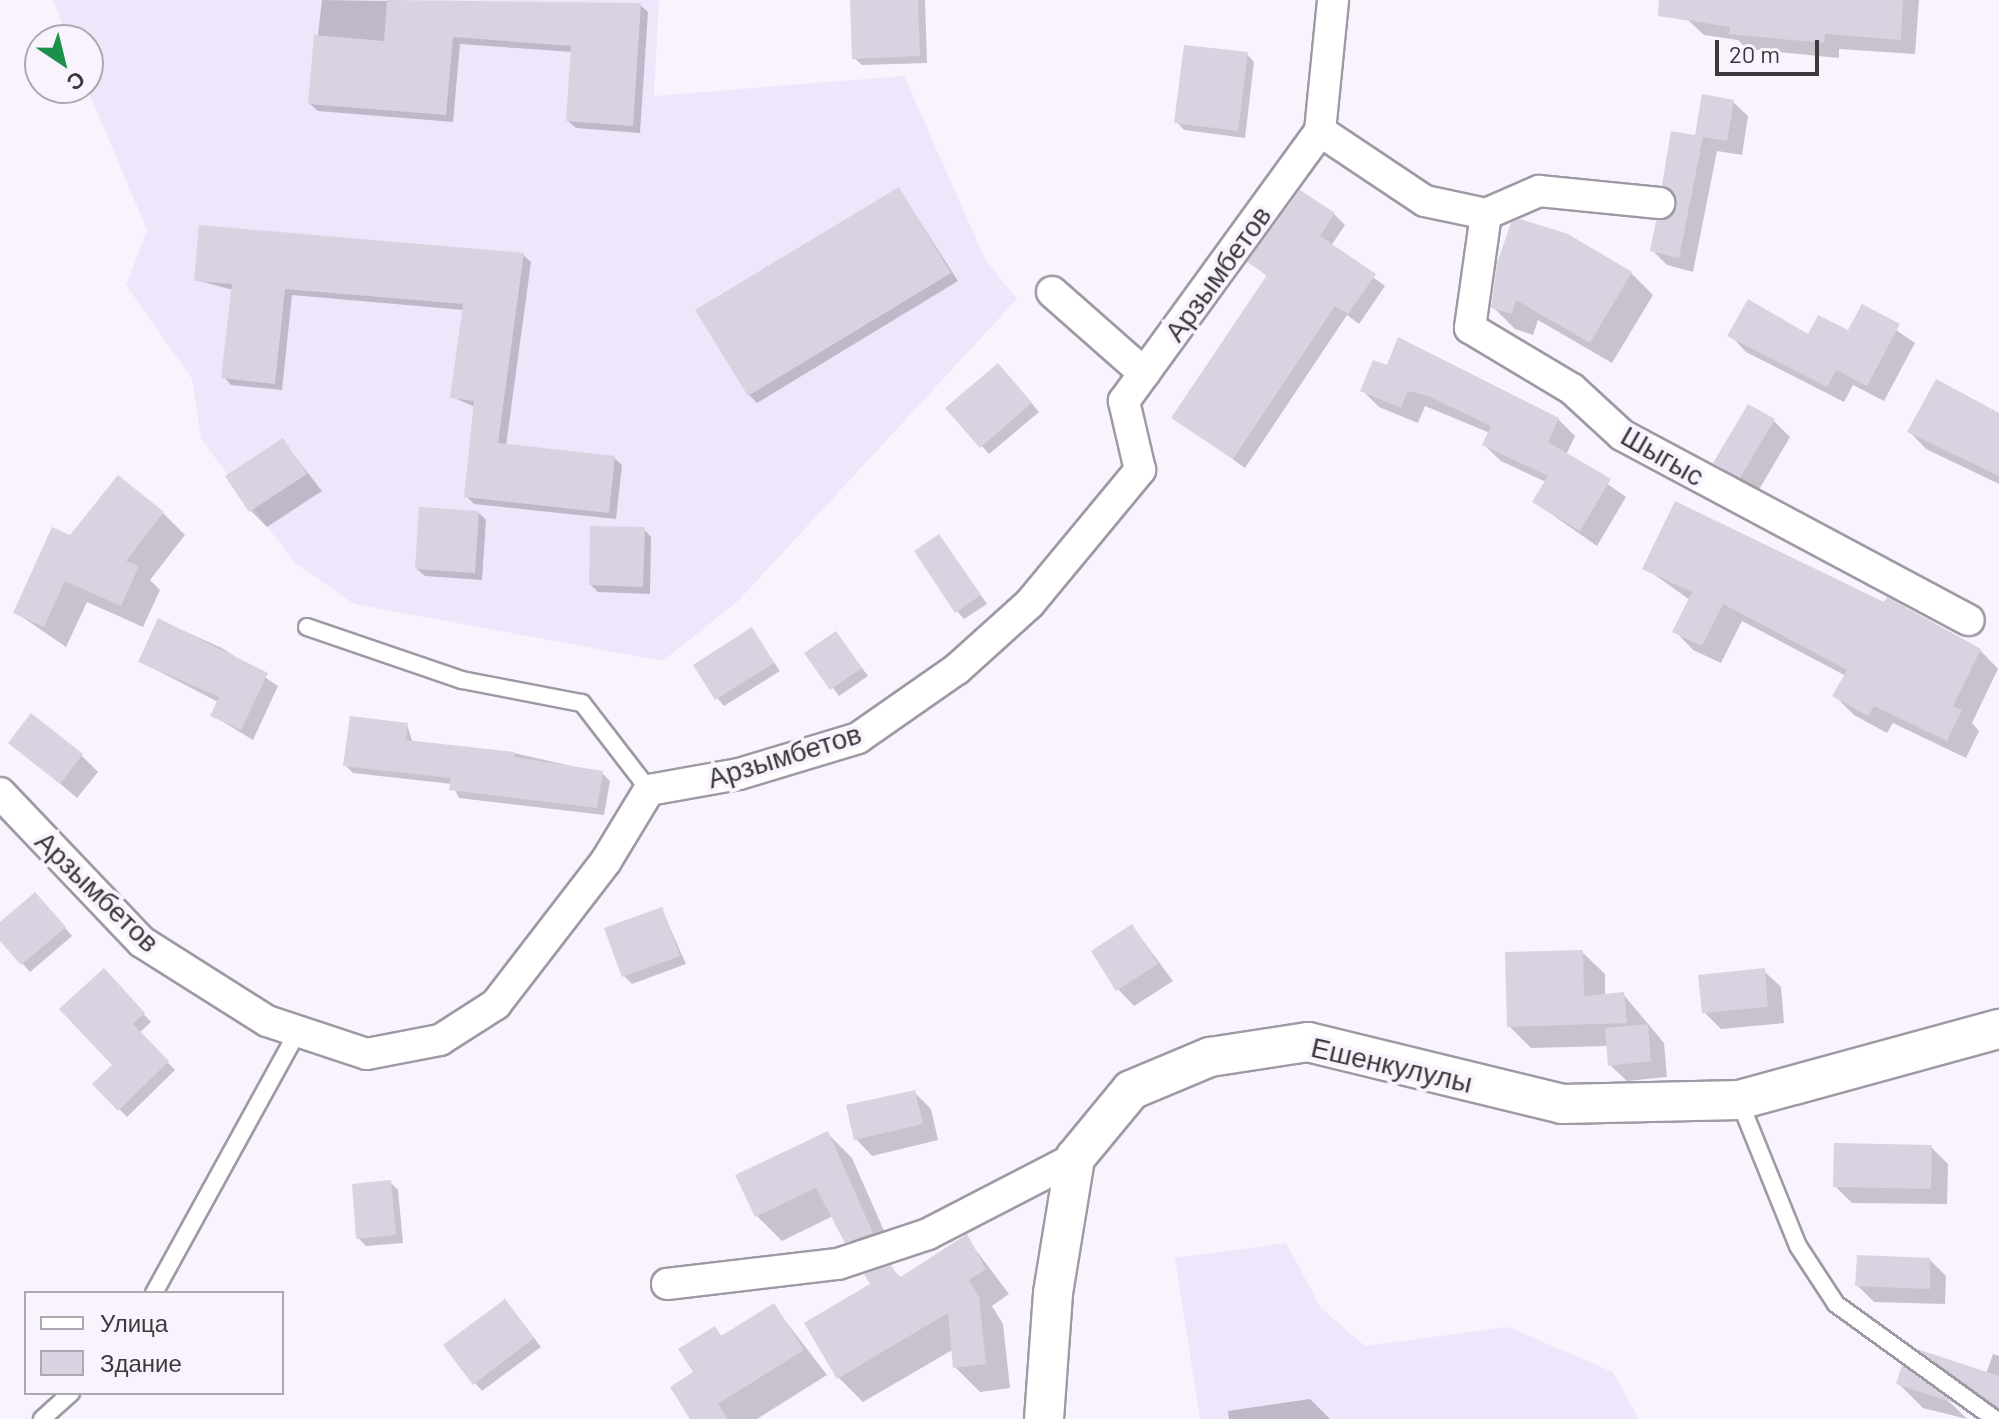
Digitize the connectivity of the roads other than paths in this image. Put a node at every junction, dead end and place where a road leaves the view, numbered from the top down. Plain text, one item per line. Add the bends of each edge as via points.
1 (1333, 0) edge
2 (1320, 131) junction
3 (1659, 203) dead end
4 (1486, 214) junction
5 (1052, 292) dead end
6 (1144, 373) junction
7 (1969, 620) dead end
8 (307, 627) dead end
9 (649, 790) junction
10 (0, 793) edge
11 (1999, 1029) edge
12 (298, 1031) junction
13 (1739, 1100) junction
14 (1075, 1158) junction
15 (667, 1284) dead end
16 (155, 1291) edge
17 (69, 1395) edge
18 (42, 1419) edge
19 (1044, 1419) edge
20 (1995, 1419) edge

1 - 2 street
2 - 4 street via 1425,201
2 - 6 street, Арзымбетов
3 - 4 street via 1539,191
4 - 7 street, Шыгыс via 1470,328 1572,389 1622,435
5 - 6 street
6 - 9 street, Арзымбетов via 1124,401 1140,470 1030,603 957,669 858,738 739,774
8 - 9 lane via 462,680 582,703
9 - 12 street, Арзымбетов via 606,861 496,1004 440,1040 367,1054
10 - 12 street, Арзымбетов via 142,942 267,1021
11 - 13 street, Ешенкулулы
12 - 16 lane
13 - 14 street, Ешенкулулы via 1562,1104 1308,1042 1210,1057 1131,1090
13 - 20 lane via 1798,1246 1836,1304
14 - 15 street via 928,1234 838,1264
14 - 19 street via 1053,1293
17 - 18 lane

